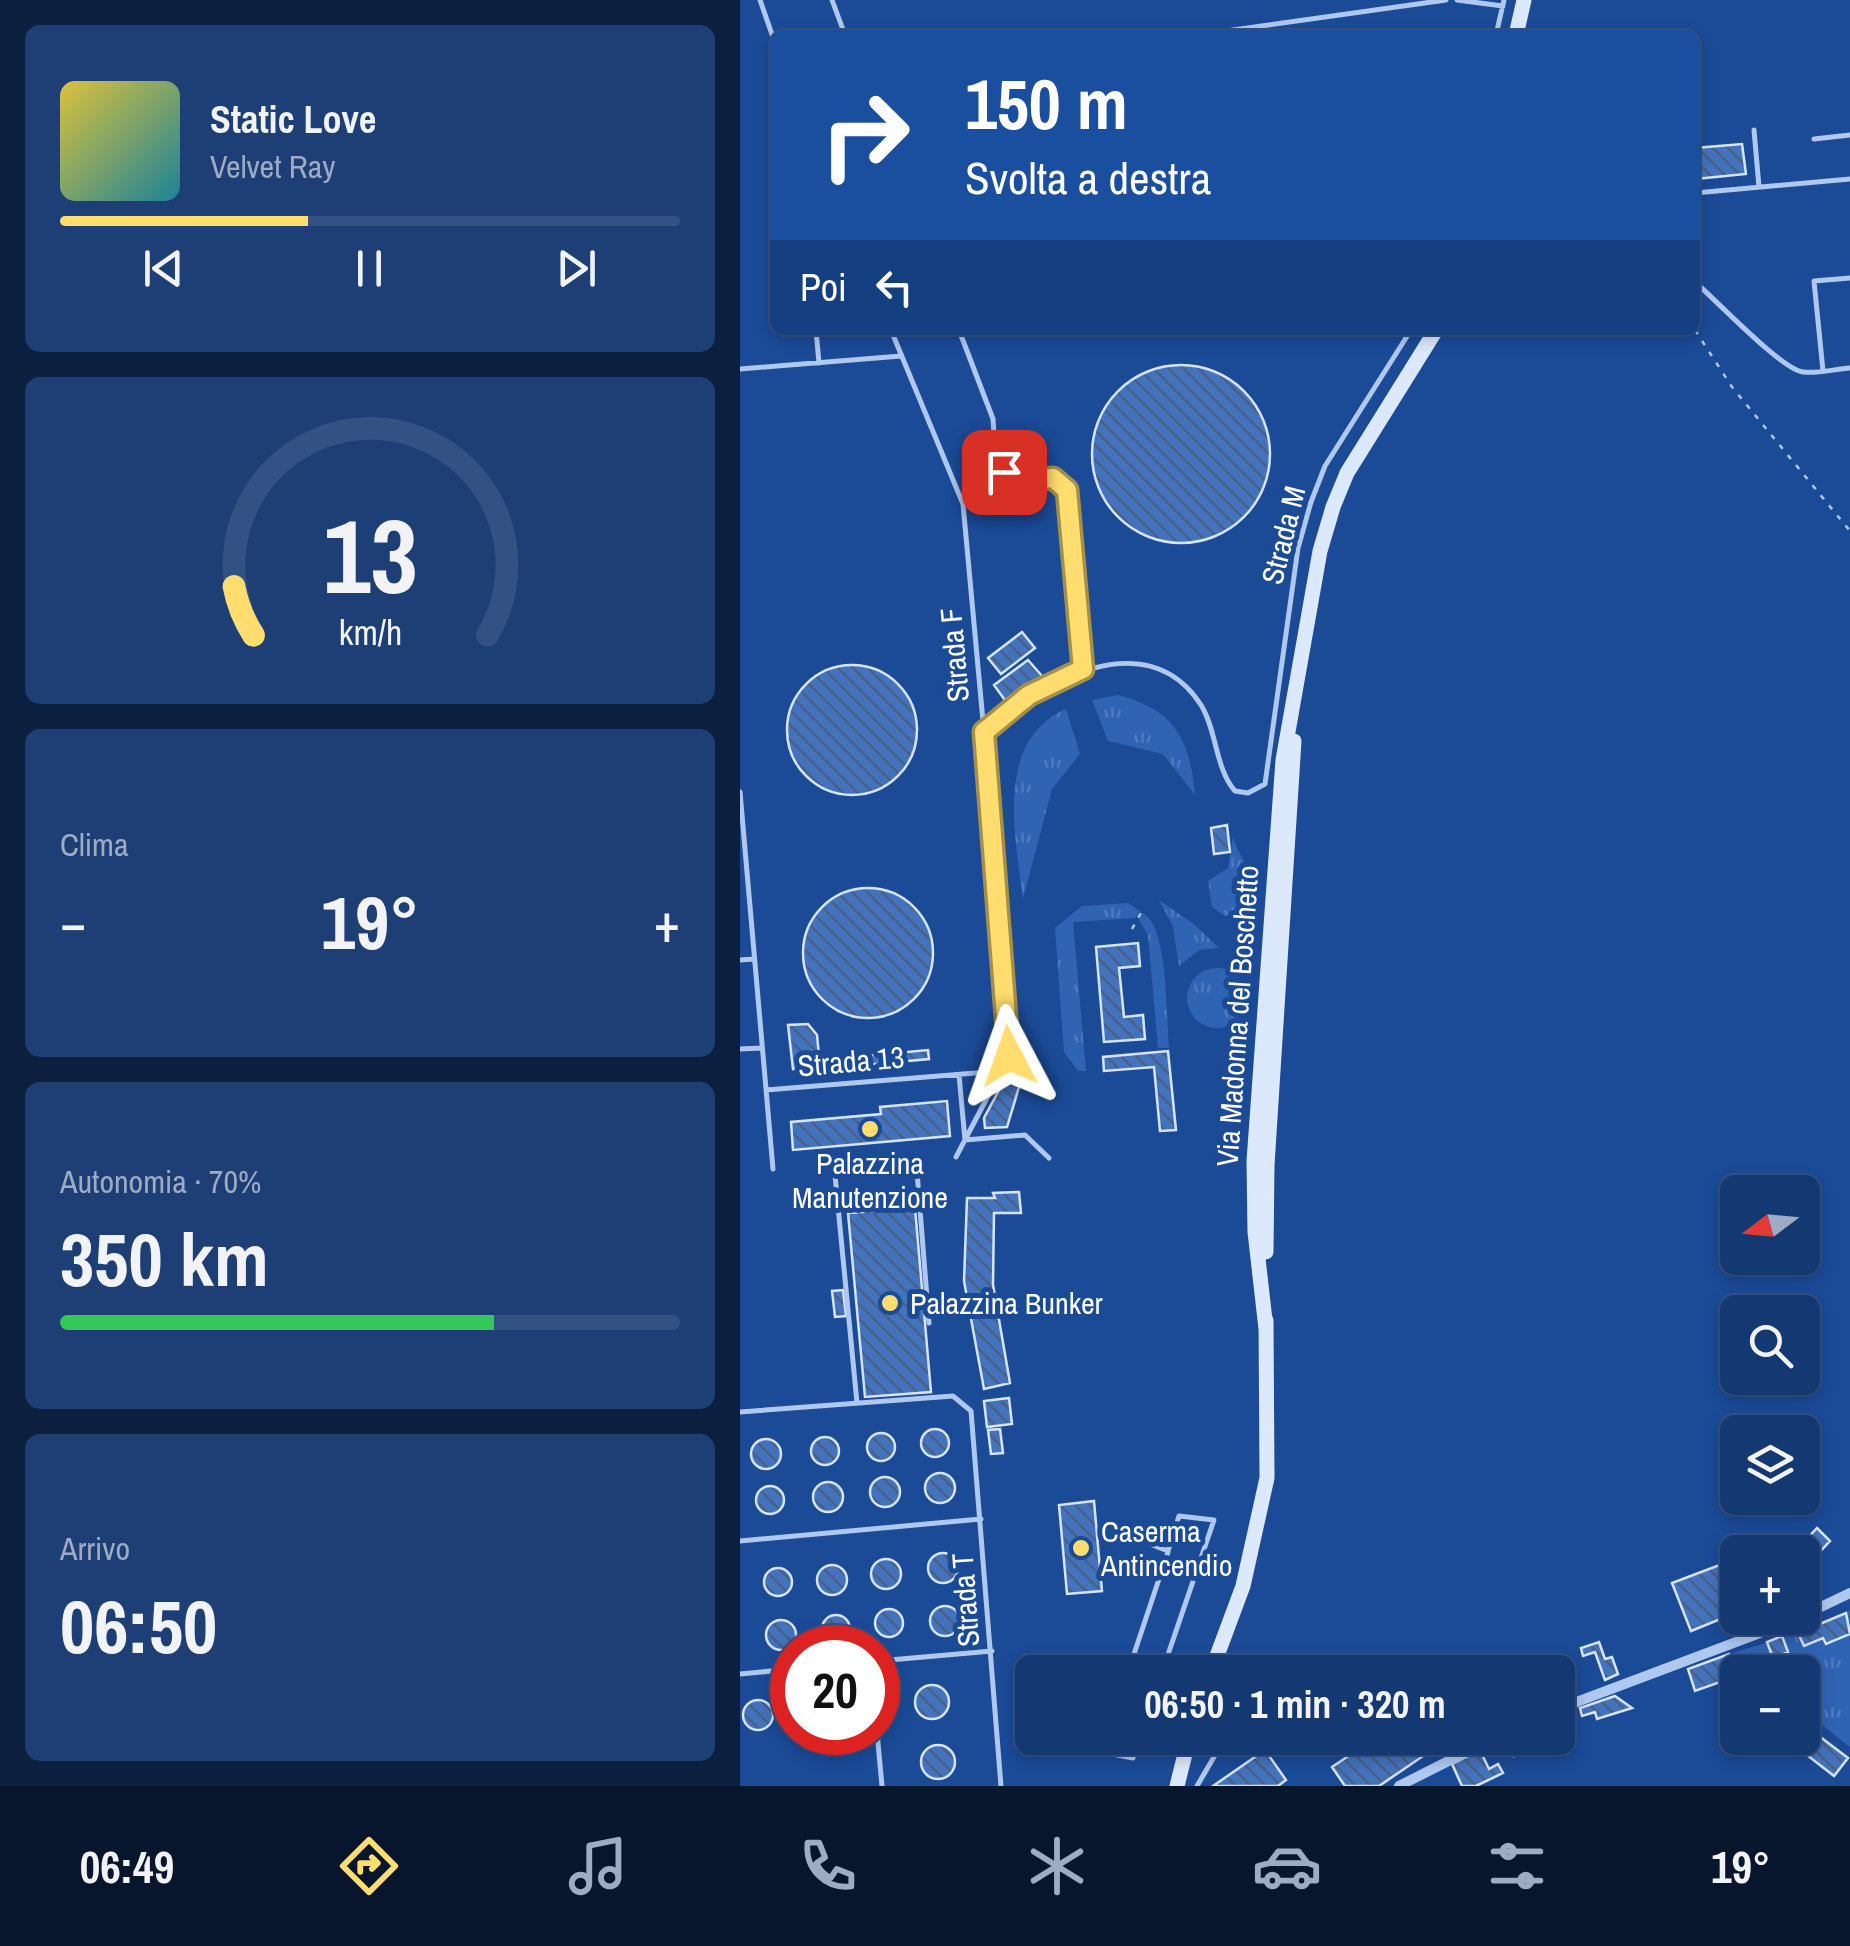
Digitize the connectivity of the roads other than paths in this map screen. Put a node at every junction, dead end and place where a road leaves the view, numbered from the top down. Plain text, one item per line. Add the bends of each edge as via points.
1 (760, 0) edge
2 (832, 0) edge
3 (1446, 0) edge
4 (1457, 0) edge
5 (1524, 0) edge
6 (1504, 3) edge
7 (770, 30) edge
8 (843, 30) edge
9 (1233, 30) edge
10 (1497, 30) edge
11 (1517, 30) edge
12 (1754, 130) dead end
13 (1850, 135) edge
14 (1814, 139) dead end
15 (1850, 179) edge
16 (1759, 187) junction
17 (1700, 193) edge
18 (1850, 278) edge
19 (1700, 286) edge
20 (817, 335) edge
21 (893, 335) edge
22 (960, 335) edge
23 (1408, 335) edge
24 (1433, 335) edge
25 (902, 356) junction
26 (820, 362) junction
27 (740, 369) edge
28 (1822, 370) junction
29 (1849, 370) edge
30 (1083, 669) junction
31 (984, 732) junction
32 (740, 792) edge
33 (742, 838) edge
34 (754, 959) junction
35 (740, 960) edge
36 (762, 1048) junction
37 (740, 1050) edge
38 (1000, 1072) junction
39 (959, 1075) junction
40 (766, 1090) junction
41 (965, 1140) junction
42 (956, 1157) dead end
43 (1049, 1158) dead end
44 (916, 1159) dead end
45 (834, 1164) dead end
46 (773, 1168) dead end
47 (929, 1323) dead end
48 (858, 1403) junction
49 (740, 1412) edge
50 (982, 1519) junction
51 (740, 1541) edge
52 (1142, 1542) dead end
53 (1168, 1551) junction
54 (1850, 1593) edge
55 (1820, 1608) edge
56 (1753, 1635) edge
57 (992, 1650) junction
58 (1134, 1655) edge
59 (1168, 1655) edge
60 (1218, 1655) edge
61 (900, 1659) edge
62 (770, 1671) edge
63 (740, 1674) edge
64 (1575, 1703) edge
65 (880, 1755) edge
66 (1184, 1755) edge
67 (1216, 1755) edge
68 (1460, 1755) edge
69 (882, 1786) edge
70 (1001, 1786) edge
71 (1178, 1786) edge
72 (1197, 1786) edge
73 (1399, 1786) edge

1 - 7 lane
2 - 8 lane
3 - 9 lane
4 - 6 lane
5 - 11 main road
6 - 10 lane
12 - 16 lane
13 - 14 lane
15 - 16 lane
16 - 17 lane
18 - 28 lane via 1814,281
19 - 28 lane via 1776,360 1800,372
20 - 26 lane
21 - 25 lane, Strada F
22 - 30 lane via 993,419 1004,472 1022,480 1053,478 1070,500
23 - 30 lane, Strada M via 1325,466 1311,502 1298,548 1268,776 1256,790 1231,787 1202,706 1183,684 1133,666
24 - 60 main road, Via Madonna del Boschetto via 1332,507 1294,706 1267,1164 1269,1452 1261,1517
25 - 26 lane
25 - 31 lane, Strada F via 963,504
26 - 27 lane
28 - 29 lane
30 - 31 lane via 1029,695
31 - 38 lane, Strada F via 1009,1056
32 - 33 lane
33 - 34 lane
34 - 35 lane
34 - 36 lane
36 - 37 lane, Strada 13
36 - 40 lane
38 - 39 lane, Strada 13
38 - 41 lane, Strada F
39 - 40 lane, Strada 13
39 - 41 lane
40 - 46 lane
41 - 42 lane, Strada F
41 - 43 lane via 1025,1135
44 - 47 lane
45 - 48 lane
48 - 49 lane
48 - 50 lane, Strada T via 952,1396 971,1411
50 - 51 lane
50 - 57 lane, Strada T
52 - 53 lane
53 - 58 lane
53 - 59 lane via 1179,1516 1214,1520
54 - 55 street
56 - 64 street
57 - 61 lane
57 - 70 lane, Strada T
62 - 63 lane
65 - 69 lane
66 - 71 main road
67 - 72 lane
68 - 73 street

